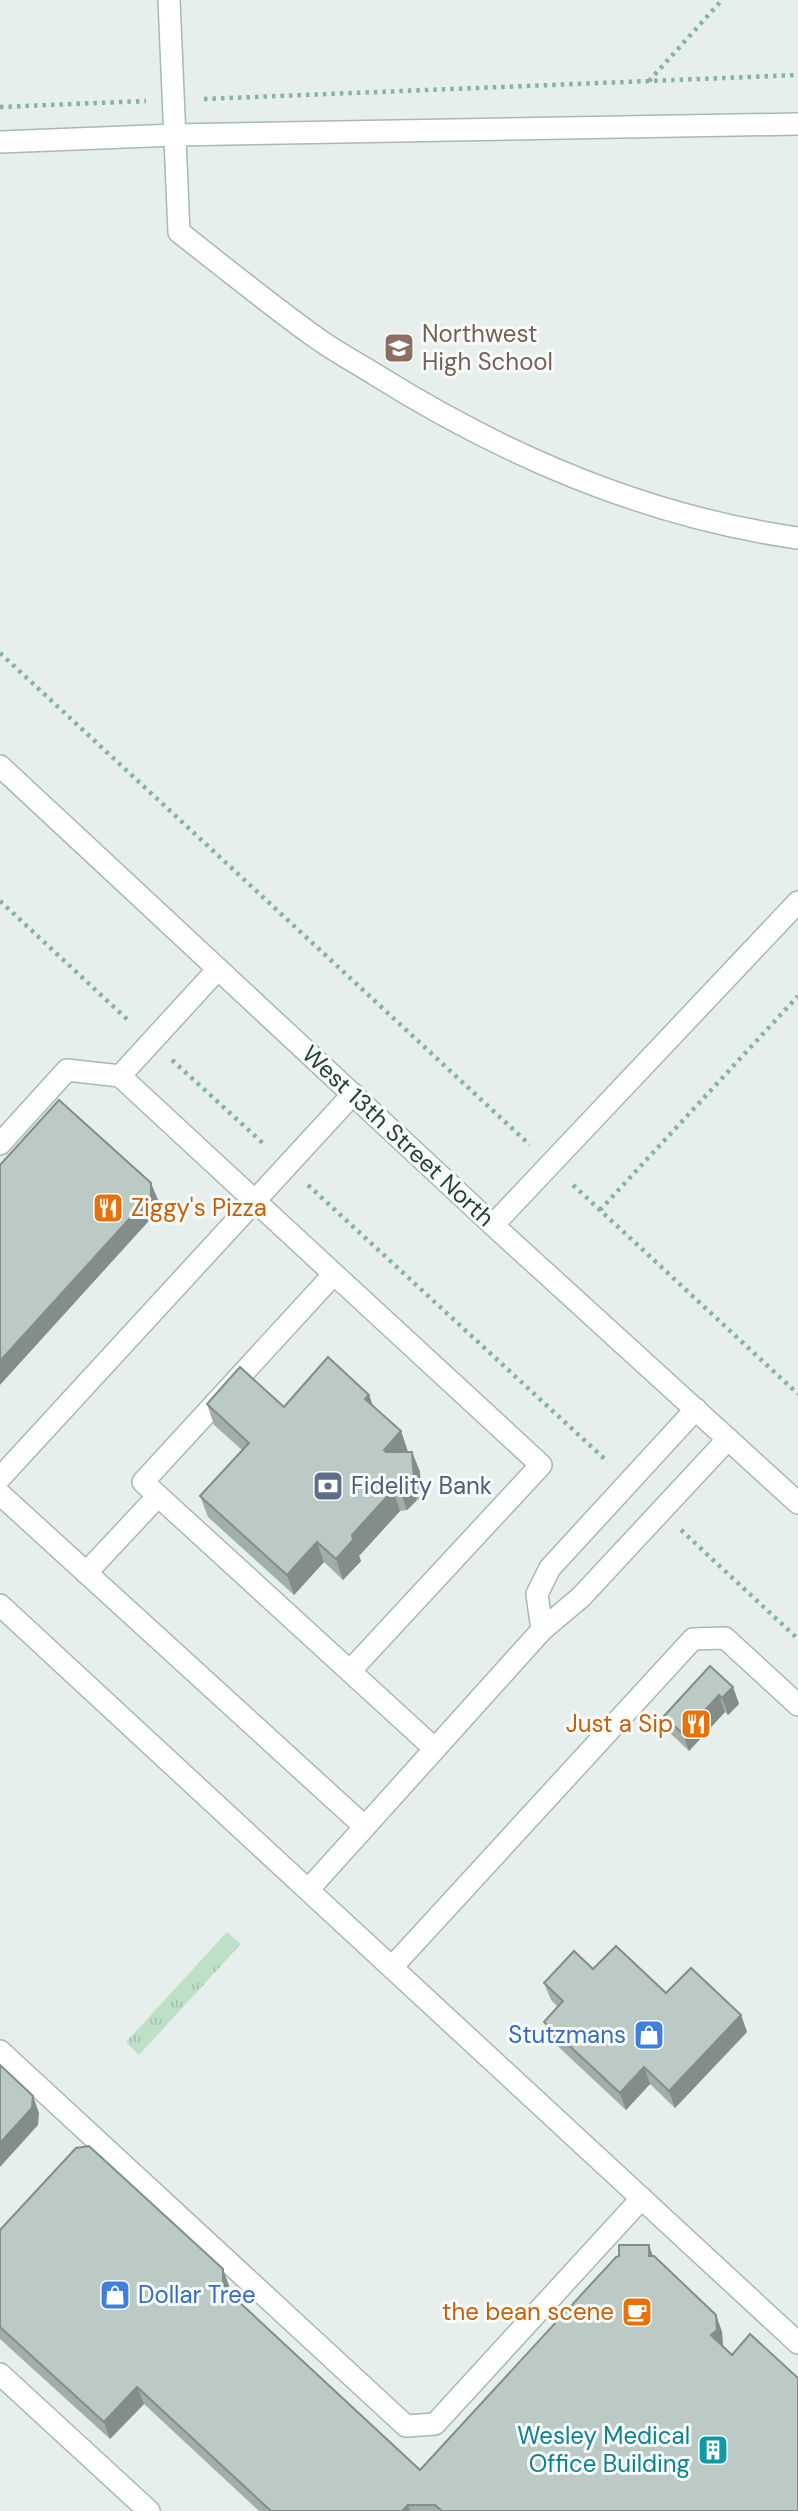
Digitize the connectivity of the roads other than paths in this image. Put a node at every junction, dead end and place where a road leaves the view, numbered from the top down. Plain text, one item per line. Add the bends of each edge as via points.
1 (169, 0) edge
2 (798, 124) edge
3 (175, 135) junction
4 (0, 142) edge
5 (798, 538) edge
6 (0, 766) edge
7 (798, 902) edge
8 (218, 969) junction
9 (121, 1076) junction
10 (354, 1094) junction
11 (0, 1144) edge
12 (255, 1201) junction
13 (493, 1225) junction
14 (334, 1274) junction
15 (696, 1409) junction
16 (728, 1439) junction
17 (0, 1478) edge
18 (0, 1494) edge
19 (158, 1496) junction
20 (798, 1503) edge
21 (86, 1573) junction
22 (0, 1605) edge
23 (542, 1630) junction
24 (350, 1671) junction
25 (798, 1706) edge
26 (435, 1749) junction
27 (365, 1826) junction
28 (308, 1889) junction
29 (392, 1967) junction
30 (0, 2051) edge
31 (642, 2198) junction
32 (798, 2343) edge
33 (0, 2374) edge
34 (149, 2511) edge

1 - 3 street
2 - 3 street
3 - 4 street
3 - 5 street via 179,232 319,340 429,409 539,462 646,504 753,532
6 - 8 street, West 13th Street North
7 - 13 street
8 - 9 street
8 - 10 street, West 13th Street North
9 - 11 street via 67,1070
9 - 12 street
10 - 12 street
10 - 13 street, West 13th Street North
12 - 14 street
12 - 17 street
13 - 15 street, West 13th Street North
14 - 19 street via 143,1482
14 - 24 street via 541,1465
15 - 16 street, West 13th Street North
15 - 23 street via 550,1568 537,1594
16 - 20 street, West 13th Street North
16 - 23 street via 581,1597
18 - 21 street
19 - 21 street
19 - 24 street
21 - 27 street
22 - 28 street
23 - 26 street
24 - 26 street
25 - 29 street via 725,1638 693,1639
26 - 27 street
27 - 28 street
28 - 29 street
29 - 31 street
30 - 31 street via 405,2426 435,2424
31 - 32 street
33 - 34 street

